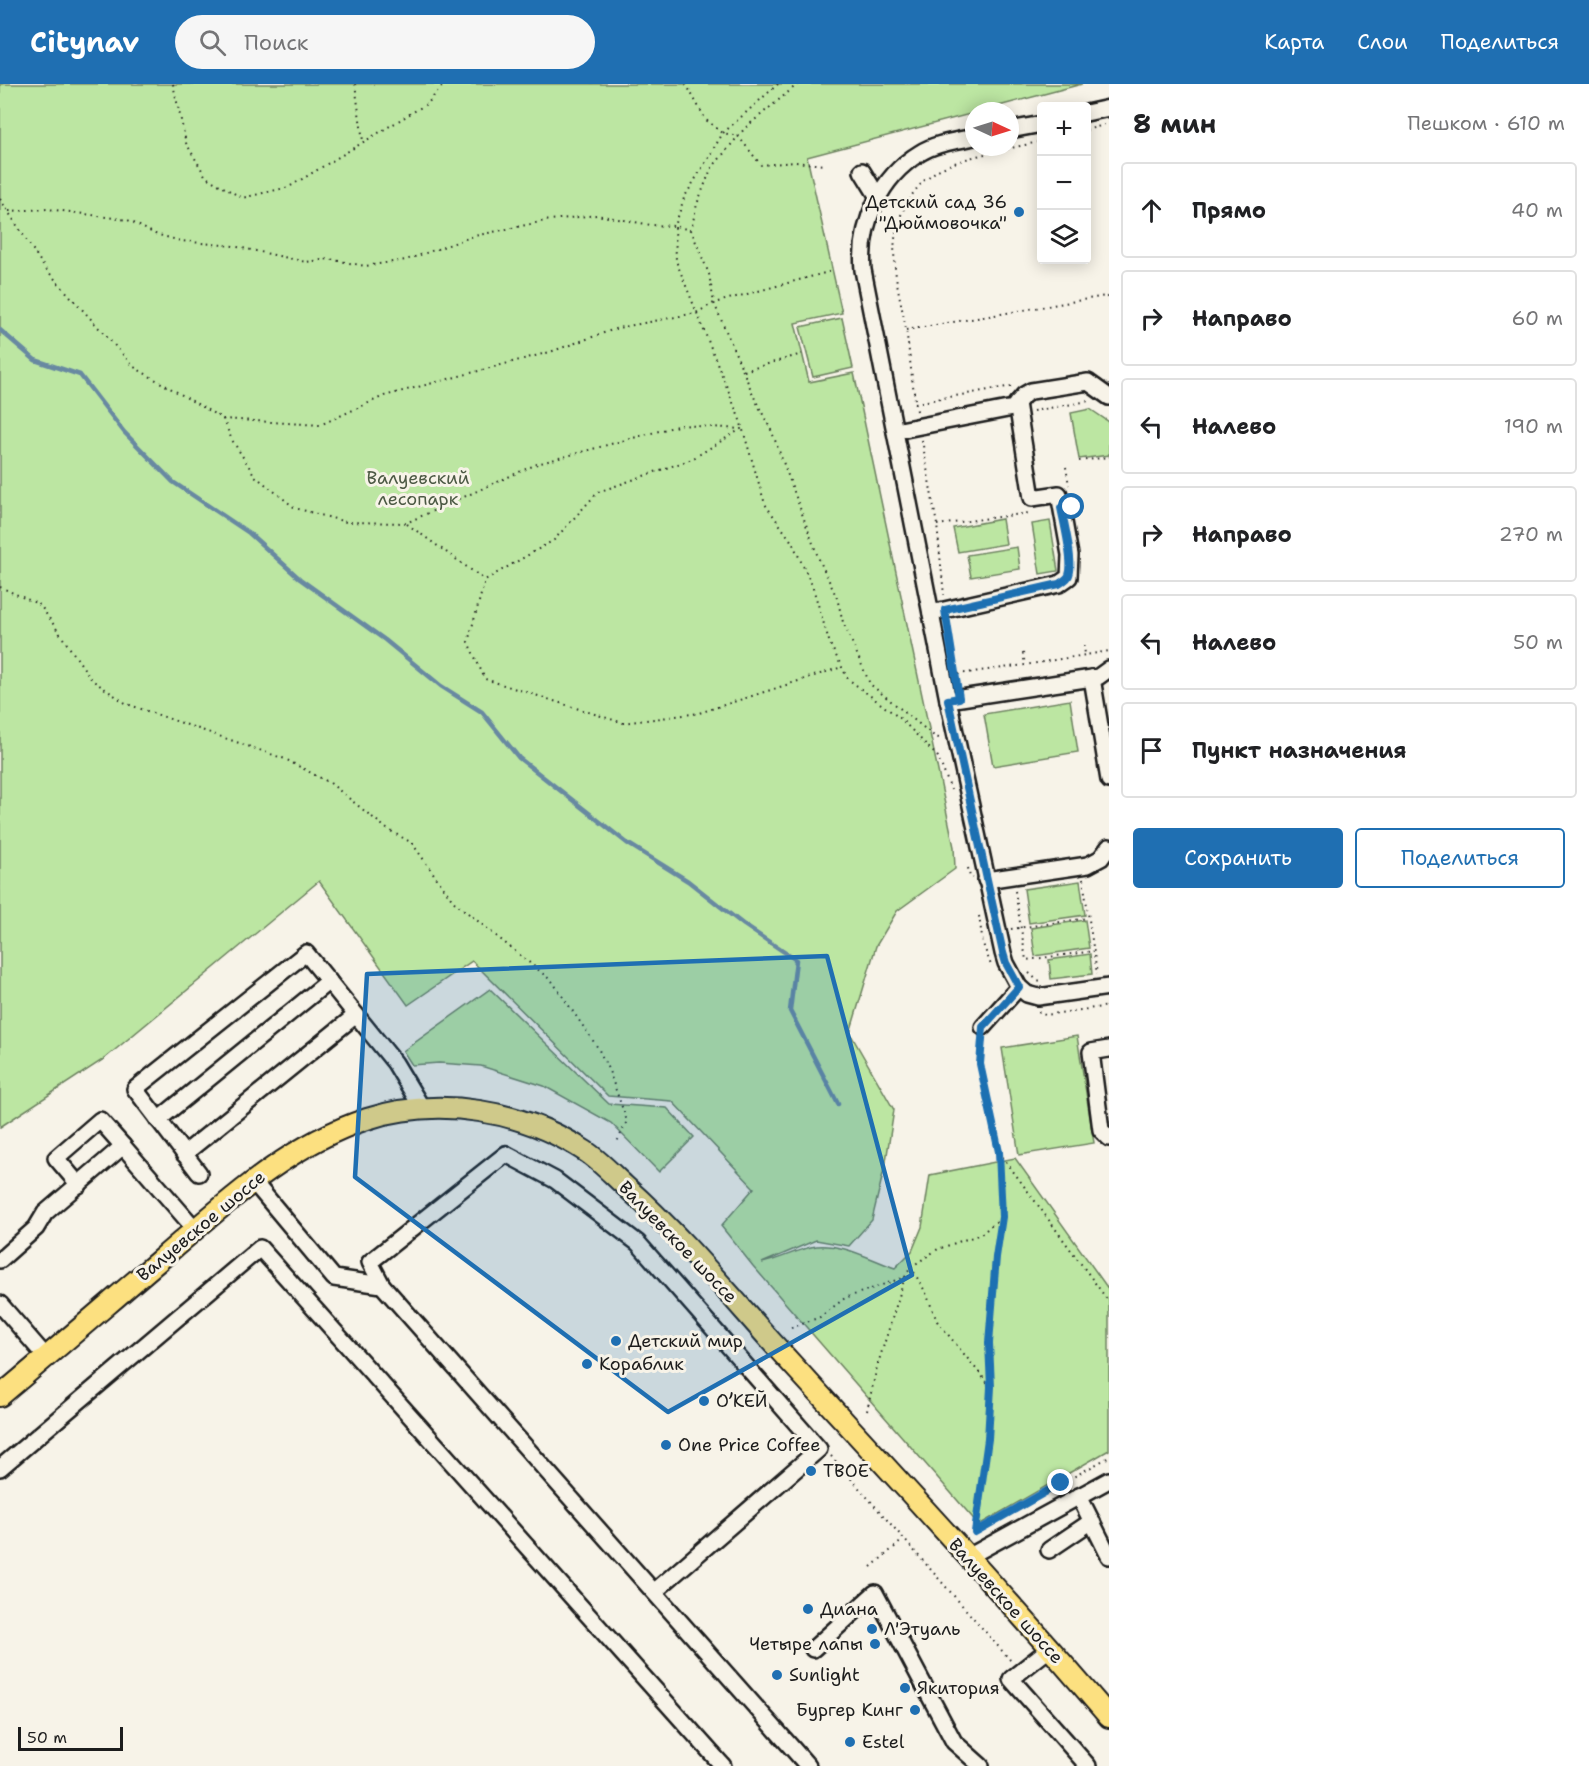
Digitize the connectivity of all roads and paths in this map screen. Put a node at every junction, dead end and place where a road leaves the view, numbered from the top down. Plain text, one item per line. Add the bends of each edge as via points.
1 (173, 84) edge
2 (355, 84) edge
3 (444, 84) edge
4 (686, 84) edge
5 (778, 84) edge
6 (798, 84) edge
7 (1109, 108) edge
8 (1091, 112) edge
9 (1109, 124) edge
10 (1037, 125) edge
11 (1019, 128) edge
12 (1091, 129) edge
13 (723, 132) junction
14 (738, 136) junction
15 (965, 139) edge
16 (363, 141) junction
17 (1037, 142) edge
18 (824, 165) dead end
19 (862, 171) dead end
20 (878, 197) junction
21 (0, 199) edge
22 (9, 211) junction
23 (675, 226) junction
24 (691, 230) junction
25 (832, 271) dead end
26 (1108, 296) edge
27 (714, 303) junction
28 (696, 313) junction
29 (906, 330) junction
30 (802, 354) dead end
31 (744, 371) junction
32 (1109, 397) edge
33 (1017, 403) junction
34 (222, 419) junction
35 (920, 426) junction
36 (741, 429) junction
37 (895, 431) junction
38 (1109, 457) edge
39 (1079, 461) dead end
40 (1066, 467) dead end
41 (1067, 507) junction
42 (1032, 513) dead end
43 (406, 523) junction
44 (938, 525) junction
45 (485, 580) junction
46 (0, 587) edge
47 (938, 611) junction
48 (1084, 645) dead end
49 (1109, 651) edge
50 (1023, 654) dead end
51 (1085, 655) junction
52 (1025, 665) junction
53 (842, 667) junction
54 (1109, 669) edge
55 (1092, 678) junction
56 (953, 699) junction
57 (944, 740) dead end
58 (1109, 780) edge
59 (953, 793) dead end
60 (1109, 847) edge
61 (968, 867) dead end
62 (1082, 873) dead end
63 (979, 879) junction
64 (1014, 883) dead end
65 (1088, 918) junction
66 (1008, 922) dead end
67 (1020, 927) junction
68 (1009, 929) junction
69 (1012, 938) dead end
70 (1094, 951) junction
71 (1024, 968) dead end
72 (1097, 974) dead end
73 (329, 981) junction
74 (1047, 982) dead end
75 (1019, 987) junction
76 (1109, 987) edge
77 (356, 1015) junction
78 (983, 1027) joint
79 (1109, 1049) edge
80 (422, 1108) junction
81 (158, 1120) junction
82 (1109, 1138) edge
83 (616, 1144) dead end
84 (123, 1146) junction
85 (999, 1152) junction
86 (184, 1154) junction
87 (200, 1173) dead end
88 (253, 1181) junction
89 (79, 1185) junction
90 (1002, 1217) junction
91 (195, 1229) junction
92 (0, 1260) edge
93 (911, 1267) junction
94 (904, 1277) junction
95 (382, 1285) junction
96 (1109, 1302) edge
97 (0, 1304) edge
98 (6, 1322) edge
99 (791, 1328) dead end
100 (46, 1358) junction
101 (991, 1387) junction
102 (0, 1396) edge
103 (867, 1411) dead end
104 (1109, 1457) edge
105 (0, 1468) edge
106 (1109, 1480) edge
107 (1079, 1496) junction
108 (1092, 1521) junction
109 (903, 1540) dead end
110 (1049, 1550) dead end
111 (1109, 1556) edge
112 (968, 1557) junction
113 (870, 1567) dead end
114 (654, 1592) junction
115 (813, 1649) dead end
116 (1049, 1649) junction
117 (1109, 1717) edge
118 (723, 1766) edge
119 (808, 1766) edge
120 (981, 1766) edge
121 (1088, 1766) edge

1 - 16 path via 186,143 206,177 243,198 289,187
2 - 16 path
3 - 16 path via 428,103
4 - 13 path via 706,120
5 - 13 path
6 - 14 path
7 - 8 street
9 - 12 path
10 - 11 street
13 - 14 path
13 - 23 path via 684,198
14 - 18 path via 761,165
14 - 24 path via 711,170
15 - 20 street via 921,152 891,178
17 - 29 path via 941,169 912,195 895,233 896,283
19 - 20 street
20 - 37 street via 866,224 862,257
21 - 22 path
22 - 23 path via 48,209 128,220 155,234 181,241 233,246 306,262 329,259 365,266 406,260 474,236 550,220 597,215
22 - 34 path via 44,267 134,367
23 - 24 path
23 - 28 path via 676,261
24 - 27 path via 709,274
25 - 27 path
26 - 29 path
27 - 28 path
27 - 31 path
28 - 34 path via 618,328 550,352 384,396 320,425
28 - 36 path
29 - 35 path
30 - 31 path
31 - 57 path via 772,432 870,684
32 - 33 street via 1088,382 1031,390
33 - 35 street via 1013,408
33 - 41 street via 1032,498 1059,494
34 - 43 path via 255,476 295,508 346,522
35 - 37 street
35 - 44 path
36 - 43 path via 681,425 537,464
36 - 45 path via 692,459 598,492 554,540
36 - 53 path via 765,504 792,542
37 - 47 street
38 - 39 path
40 - 41 path
41 - 47 street via 1073,545 1069,577 1059,584
42 - 44 path
43 - 45 path
44 - 47 path
45 - 53 path via 468,642 485,679 622,723 699,713
46 - 83 path via 40,605 92,680 128,704 285,759 330,783 387,829 412,843 453,902 552,981 578,1018 609,1071 627,1121
47 - 56 street
48 - 51 path
49 - 51 path
50 - 52 path
51 - 52 path
52 - 56 path via 955,675
53 - 59 path via 848,679 901,719 938,757
54 - 55 street
55 - 56 street
55 - 58 street
56 - 63 street
60 - 63 street via 1101,858 1088,865
61 - 63 path via 970,877
62 - 65 path
63 - 75 street via 1000,964
64 - 67 path
65 - 67 path
65 - 70 path
66 - 68 path
67 - 68 path
67 - 70 path via 1026,960
68 - 69 path
70 - 72 path
71 - 74 path via 1037,980
73 - 77 street
73 - 81 street
73 - 81 street via 306,953 135,1089
75 - 76 street via 1038,997
75 - 78 street
77 - 80 street via 394,1063
77 - 86 street
78 - 85 path via 980,1064
79 - 82 street via 1091,1052 1101,1130
80 - 88 main road, Валуевское шоссе via 347,1126 294,1152
80 - 112 main road, Валуевское шоссе via 463,1109 510,1118 548,1131 587,1152 651,1209
81 - 86 street
84 - 89 street
84 - 89 street via 100,1119 56,1158
84 - 91 street
85 - 90 path
85 - 96 path
86 - 87 street
88 - 91 main road, Валуевское шоссе
88 - 95 street via 334,1278
89 - 92 street
90 - 93 path via 981,1234 938,1249
90 - 101 path via 989,1343
91 - 100 main road, Валуевское шоссе
93 - 94 path
93 - 101 path via 937,1321
94 - 99 path via 845,1298 820,1317
94 - 103 path
95 - 114 street
95 - 114 street via 370,1262 506,1154 555,1180 638,1244 819,1449
97 - 98 street
98 - 100 street
100 - 102 main road, Валуевское шоссе
101 - 104 path via 975,1532
105 - 118 street via 260,1248
106 - 107 street
107 - 108 street
107 - 112 street
108 - 110 street
108 - 111 street
109 - 113 path
112 - 116 main road, Валуевское шоссе
114 - 119 street
115 - 120 street via 875,1593 954,1742
116 - 117 main road, Валуевское шоссе
116 - 121 street via 1011,1679

